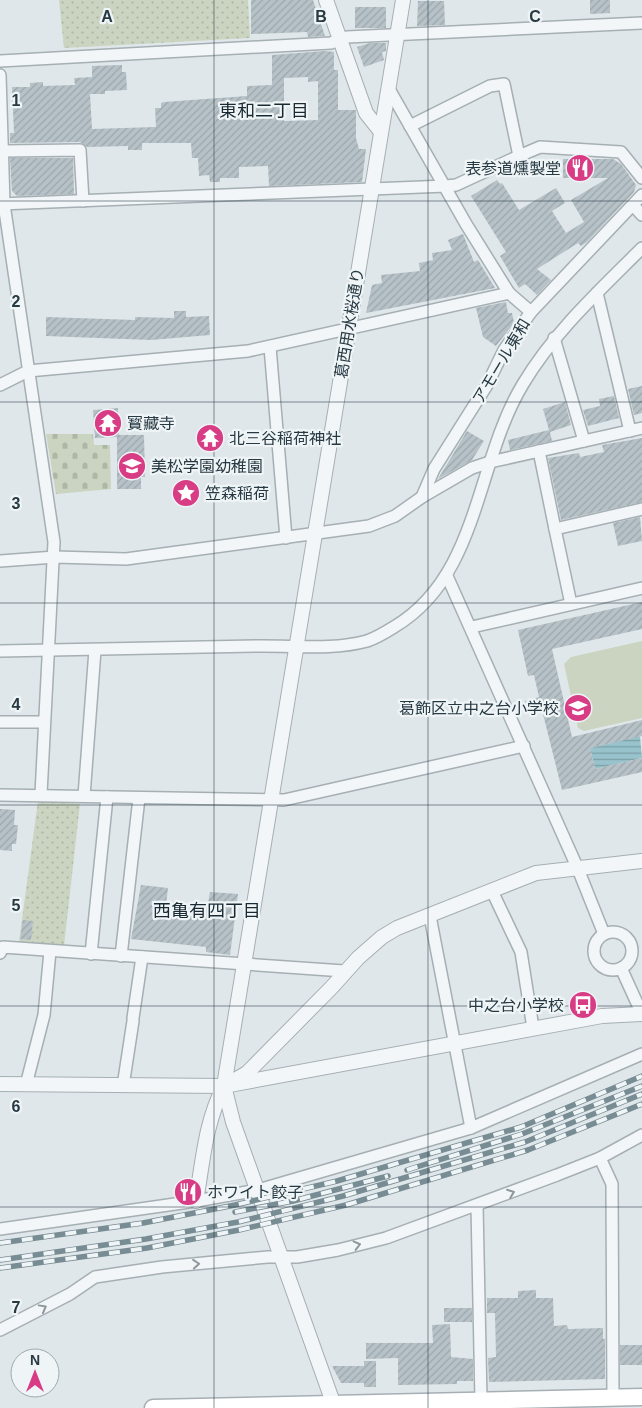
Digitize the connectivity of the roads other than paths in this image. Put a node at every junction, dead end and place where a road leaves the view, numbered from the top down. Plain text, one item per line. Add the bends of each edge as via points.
1 (326, 0) edge
2 (403, 0) edge
3 (642, 23) edge
4 (398, 35) junction
5 (340, 40) junction
6 (0, 61) edge
7 (0, 75) edge
8 (389, 88) junction
9 (410, 126) junction
10 (381, 132) junction
11 (3, 151) junction
12 (519, 156) junction
13 (642, 178) edge
14 (446, 186) junction
15 (372, 188) junction
16 (642, 195) edge
17 (83, 201) junction
18 (2, 204) edge
19 (634, 205) junction
20 (642, 215) edge
21 (642, 248) edge
22 (508, 293) junction
23 (597, 293) junction
24 (531, 312) junction
25 (348, 330) junction
26 (554, 338) junction
27 (270, 347) junction
28 (28, 371) junction
29 (0, 385) edge
30 (642, 428) edge
31 (630, 430) junction
32 (584, 441) junction
33 (539, 451) junction
34 (490, 462) junction
35 (422, 497) junction
36 (642, 509) edge
37 (555, 529) junction
38 (314, 535) junction
39 (286, 538) junction
40 (55, 558) junction
41 (0, 561) edge
42 (447, 576) junction
43 (642, 588) edge
44 (571, 604) junction
45 (472, 627) junction
46 (295, 647) junction
47 (50, 650) junction
48 (95, 650) junction
49 (0, 651) edge
50 (0, 722) edge
51 (44, 722) junction
52 (524, 746) junction
53 (41, 794) junction
54 (0, 795) edge
55 (84, 796) junction
56 (107, 797) junction
57 (138, 798) junction
58 (270, 800) junction
59 (642, 861) edge
60 (578, 869) junction
61 (492, 891) junction
62 (430, 916) junction
63 (604, 934) junction
64 (50, 951) junction
65 (0, 953) edge
66 (91, 954) junction
67 (121, 956) junction
68 (142, 957) junction
69 (243, 964) junction
70 (622, 968) junction
71 (344, 971) junction
72 (642, 1014) edge
73 (534, 1028) junction
74 (454, 1042) junction
75 (642, 1054) edge
76 (0, 1084) edge
77 (26, 1085) junction
78 (123, 1086) junction
79 (224, 1086) junction
80 (471, 1128) junction
81 (642, 1135) edge
82 (600, 1158) junction
83 (258, 1190) junction
84 (196, 1201) junction
85 (477, 1206) junction
86 (0, 1229) edge
87 (281, 1257) junction
88 (0, 1330) edge
89 (642, 1397) edge
90 (613, 1398) junction
91 (481, 1400) junction
92 (555, 1403) edge
93 (335, 1406) edge
94 (153, 1408) edge

1 - 5 street
2 - 4 street, 葛西用水桜通り
3 - 4 street
4 - 5 street
4 - 8 street, 葛西用水桜通り
5 - 6 street
5 - 10 street via 366,113
7 - 11 street
8 - 9 street
8 - 10 street, 葛西用水桜通り
9 - 12 street via 490,86 504,84
9 - 14 street
10 - 15 street, 葛西用水桜通り
11 - 17 street via 80,150
11 - 18 street
12 - 13 street via 540,147 621,152
12 - 14 street via 456,185
14 - 15 street
14 - 22 street
15 - 17 street
15 - 25 street, 葛西用水桜通り
16 - 19 street, アモール東和
17 - 18 street
18 - 28 street
19 - 20 street
19 - 24 street, アモール東和
21 - 23 street
22 - 24 street
22 - 25 street
23 - 26 street
23 - 31 street
24 - 35 street, アモール東和 via 504,350 487,385 434,470
25 - 27 street
25 - 38 street, 葛西用水桜通り
26 - 32 street
26 - 34 street via 510,406
27 - 28 street
27 - 39 street
28 - 29 street
28 - 40 street
30 - 31 street
31 - 32 street
32 - 33 street
33 - 34 street
33 - 37 street
34 - 35 street via 472,468
34 - 42 street
35 - 38 street via 395,516 369,526
36 - 37 street
37 - 44 street
38 - 39 street
38 - 46 street, 葛西用水桜通り
39 - 40 street via 126,559
40 - 41 street
40 - 47 street
42 - 45 street
42 - 46 street via 412,616 369,640 331,648
43 - 44 street
44 - 45 street
45 - 52 street
46 - 48 street
46 - 58 street, 葛西用水桜通り
47 - 48 street
47 - 49 street
47 - 51 street
48 - 55 street
50 - 51 street
51 - 53 street
52 - 58 street via 284,800
52 - 60 street
53 - 54 street
53 - 55 street
55 - 56 street
56 - 57 street
56 - 66 street
57 - 58 street
57 - 67 street
58 - 69 street, 葛西用水桜通り
59 - 60 street
60 - 61 street via 536,873
60 - 63 street
61 - 62 street
61 - 73 street via 521,952
62 - 71 street via 382,937
62 - 74 street
63 - 70 street via 616,932 630,942 632,954
63 - 70 street via 593,950 597,962 608,970
64 - 65 street via 3,947
64 - 66 street
64 - 77 street via 44,1015
66 - 67 street
67 - 68 street
68 - 69 street
68 - 78 street
69 - 71 street
69 - 79 street, 葛西用水桜通り
70 - 72 street
71 - 79 street via 246,1073
72 - 73 street via 602,1016
73 - 74 street
74 - 79 street
74 - 80 street
75 - 80 street
76 - 77 street
77 - 78 street
78 - 79 street
79 - 83 street via 227,1105
79 - 84 street via 212,1108
80 - 83 street
81 - 82 street
85 -> 82 street
82 - 90 street via 612,1184
83 - 84 street
83 - 87 street
84 - 86 street
87 -> 85 street via 338,1250 386,1238
85 - 91 street
88 -> 87 street via 70,1294 95,1277 162,1267
87 - 93 street
89 - 90 main road
90 - 92 main road
91 - 92 main road
91 - 93 main road
93 - 94 main road

